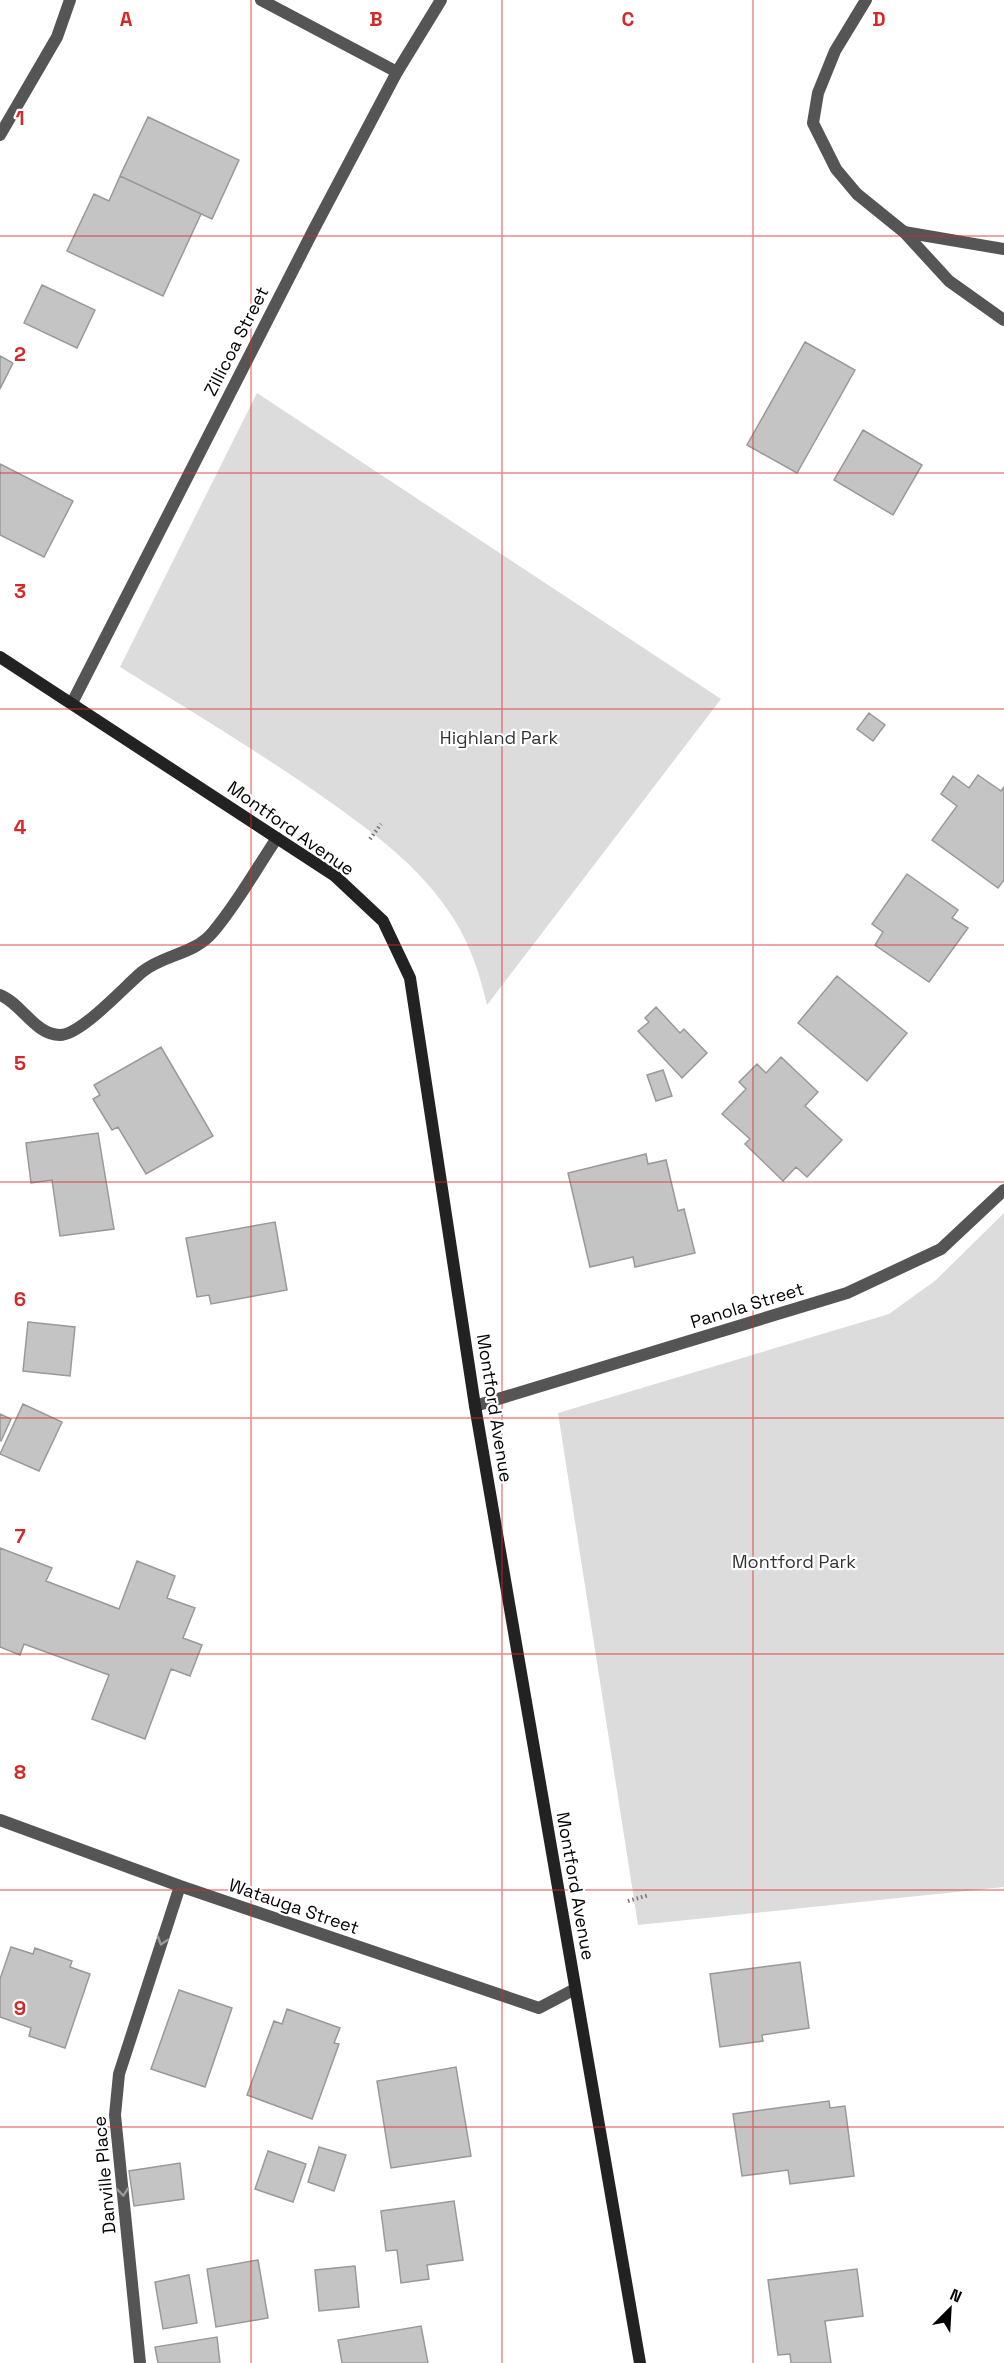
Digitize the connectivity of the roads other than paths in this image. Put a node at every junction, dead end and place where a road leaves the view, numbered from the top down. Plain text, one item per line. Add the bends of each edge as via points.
1 (69, 0) edge
2 (261, 0) edge
3 (441, 0) edge
4 (866, 0) edge
5 (397, 72) junction
6 (0, 135) edge
7 (904, 232) junction
8 (1004, 249) edge
9 (1004, 320) edge
10 (0, 657) edge
11 (72, 703) junction
12 (277, 838) junction
13 (0, 995) edge
14 (1004, 1190) edge
15 (475, 1406) junction
16 (0, 1820) edge
17 (180, 1886) junction
18 (575, 1989) junction
19 (140, 2363) edge
20 (640, 2363) edge

1 - 6 street via 57,37
2 - 5 street
3 - 5 street, Zillicoa Street
4 - 7 street via 835,51 818,93 813,123 836,169 857,194
5 - 11 street, Zillicoa Street
7 - 8 street
7 - 9 street via 949,281
10 - 11 street, Montford Avenue
11 - 12 street, Montford Avenue
12 - 13 street via 212,934 189,952 162,959 144,971 85,1023 61,1035 46,1032
12 - 15 street, Montford Avenue via 335,876 382,921 410,978
14 - 15 street, Panola Street via 941,1250 847,1293
15 - 18 street, Montford Avenue
16 - 17 street, Watauga Street
17 - 18 street, Watauga Street via 539,2008
17 -> 19 street, Danville Place via 119,2074 116,2115
18 - 20 street, Montford Avenue

